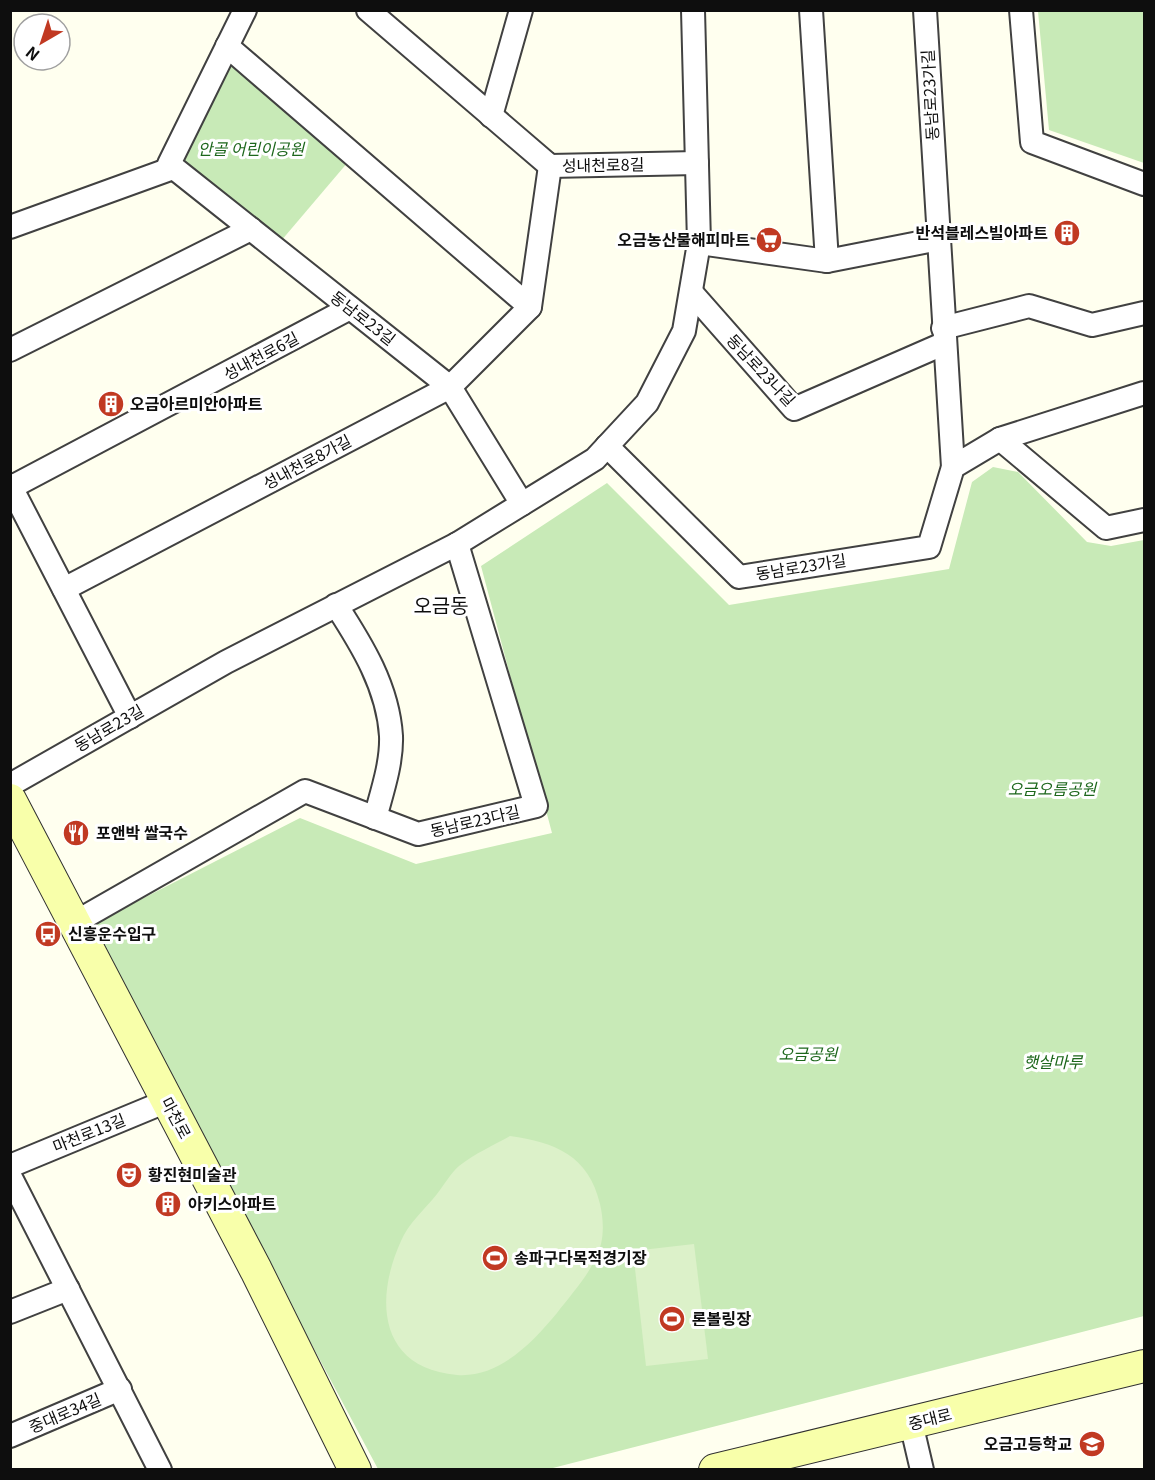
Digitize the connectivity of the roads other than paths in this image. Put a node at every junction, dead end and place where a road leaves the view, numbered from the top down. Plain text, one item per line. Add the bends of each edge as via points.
1 (245, 10) edge
2 (368, 10) edge
3 (521, 10) edge
4 (693, 10) edge
5 (812, 10) edge
6 (925, 10) edge
7 (1022, 10) edge
8 (227, 46) junction
9 (491, 116) junction
10 (697, 163) junction
11 (171, 166) junction
12 (550, 166) junction
13 (1144, 184) edge
14 (10, 227) edge
15 (251, 229) junction
16 (939, 239) junction
17 (699, 243) junction
18 (827, 261) junction
19 (691, 292) junction
20 (530, 307) junction
21 (350, 308) junction
22 (1144, 314) edge
23 (943, 336) junction
24 (10, 350) edge
25 (450, 387) junction
26 (1144, 393) edge
27 (1000, 439) junction
28 (607, 446) junction
29 (953, 467) junction
30 (11, 487) edge
31 (522, 504) junction
32 (1144, 520) edge
33 (457, 544) junction
34 (64, 589) junction
35 (336, 605) junction
36 (130, 717) junction
37 (10, 785) edge
38 (10, 800) edge
39 (375, 818) junction
40 (74, 923) junction
41 (167, 1101) junction
42 (10, 1166) edge
43 (10, 1176) edge
44 (68, 1289) junction
45 (10, 1312) edge
46 (1144, 1366) edge
47 (120, 1389) junction
48 (911, 1423) junction
49 (10, 1436) edge
50 (160, 1470) edge
51 (355, 1470) edge
52 (715, 1470) edge
53 (922, 1470) edge

1 - 8 street
2 - 9 street, 성내천로8길
3 - 9 street
4 - 10 street, 동남로23길
5 - 18 street
6 - 16 street, 동남로23가길
7 - 13 street via 1032,142
8 - 11 street
8 - 20 street
9 - 12 street, 성내천로8길
10 - 12 street, 성내천로8길
10 - 17 street, 동남로23길
11 - 14 street
11 - 15 street, 동남로23길
12 - 20 street
15 - 21 street, 동남로23길
15 - 24 street
16 - 18 street
16 - 23 street, 동남로23가길
17 - 18 street
17 - 19 street, 동남로23길
19 - 23 street, 동남로23나길 via 794,410
19 - 28 street, 동남로23길 via 684,332 647,403
20 - 25 street, 성내천로8가길
21 - 25 street, 동남로23길
21 - 30 street, 성내천로6길
22 - 23 street, 동남로23나길 via 1092,326 1029,306
23 - 29 street, 동남로23가길
25 - 31 street, 동남로23길
25 - 34 street, 성내천로8가길
26 - 27 street
27 - 29 street
27 - 32 street via 1106,528
28 - 29 street, 동남로23가길 via 739,577 929,547
28 - 31 street, 동남로23길 via 595,459
30 - 34 street, 성내천로6길
31 - 33 street, 동남로23길
33 - 35 street, 동남로23길
33 - 39 street, 동남로23다길 via 536,806 418,834
34 - 36 street, 성내천로6길
35 - 36 street, 동남로23길
35 - 39 street via 371,664 385,697 391,737
36 - 37 street, 동남로23길
38 - 40 street, 마천로
39 - 40 street, 동남로23다길 via 305,791
40 - 41 street, 마천로
41 - 42 street, 마천로13길
41 - 51 street, 마천로
43 - 44 street, 중대로34길
44 - 45 street
44 - 47 street, 중대로34길
46 - 48 street, 중대로
47 - 49 street, 중대로34길
47 - 50 street, 중대로34길
48 - 52 street, 중대로
48 - 53 street

